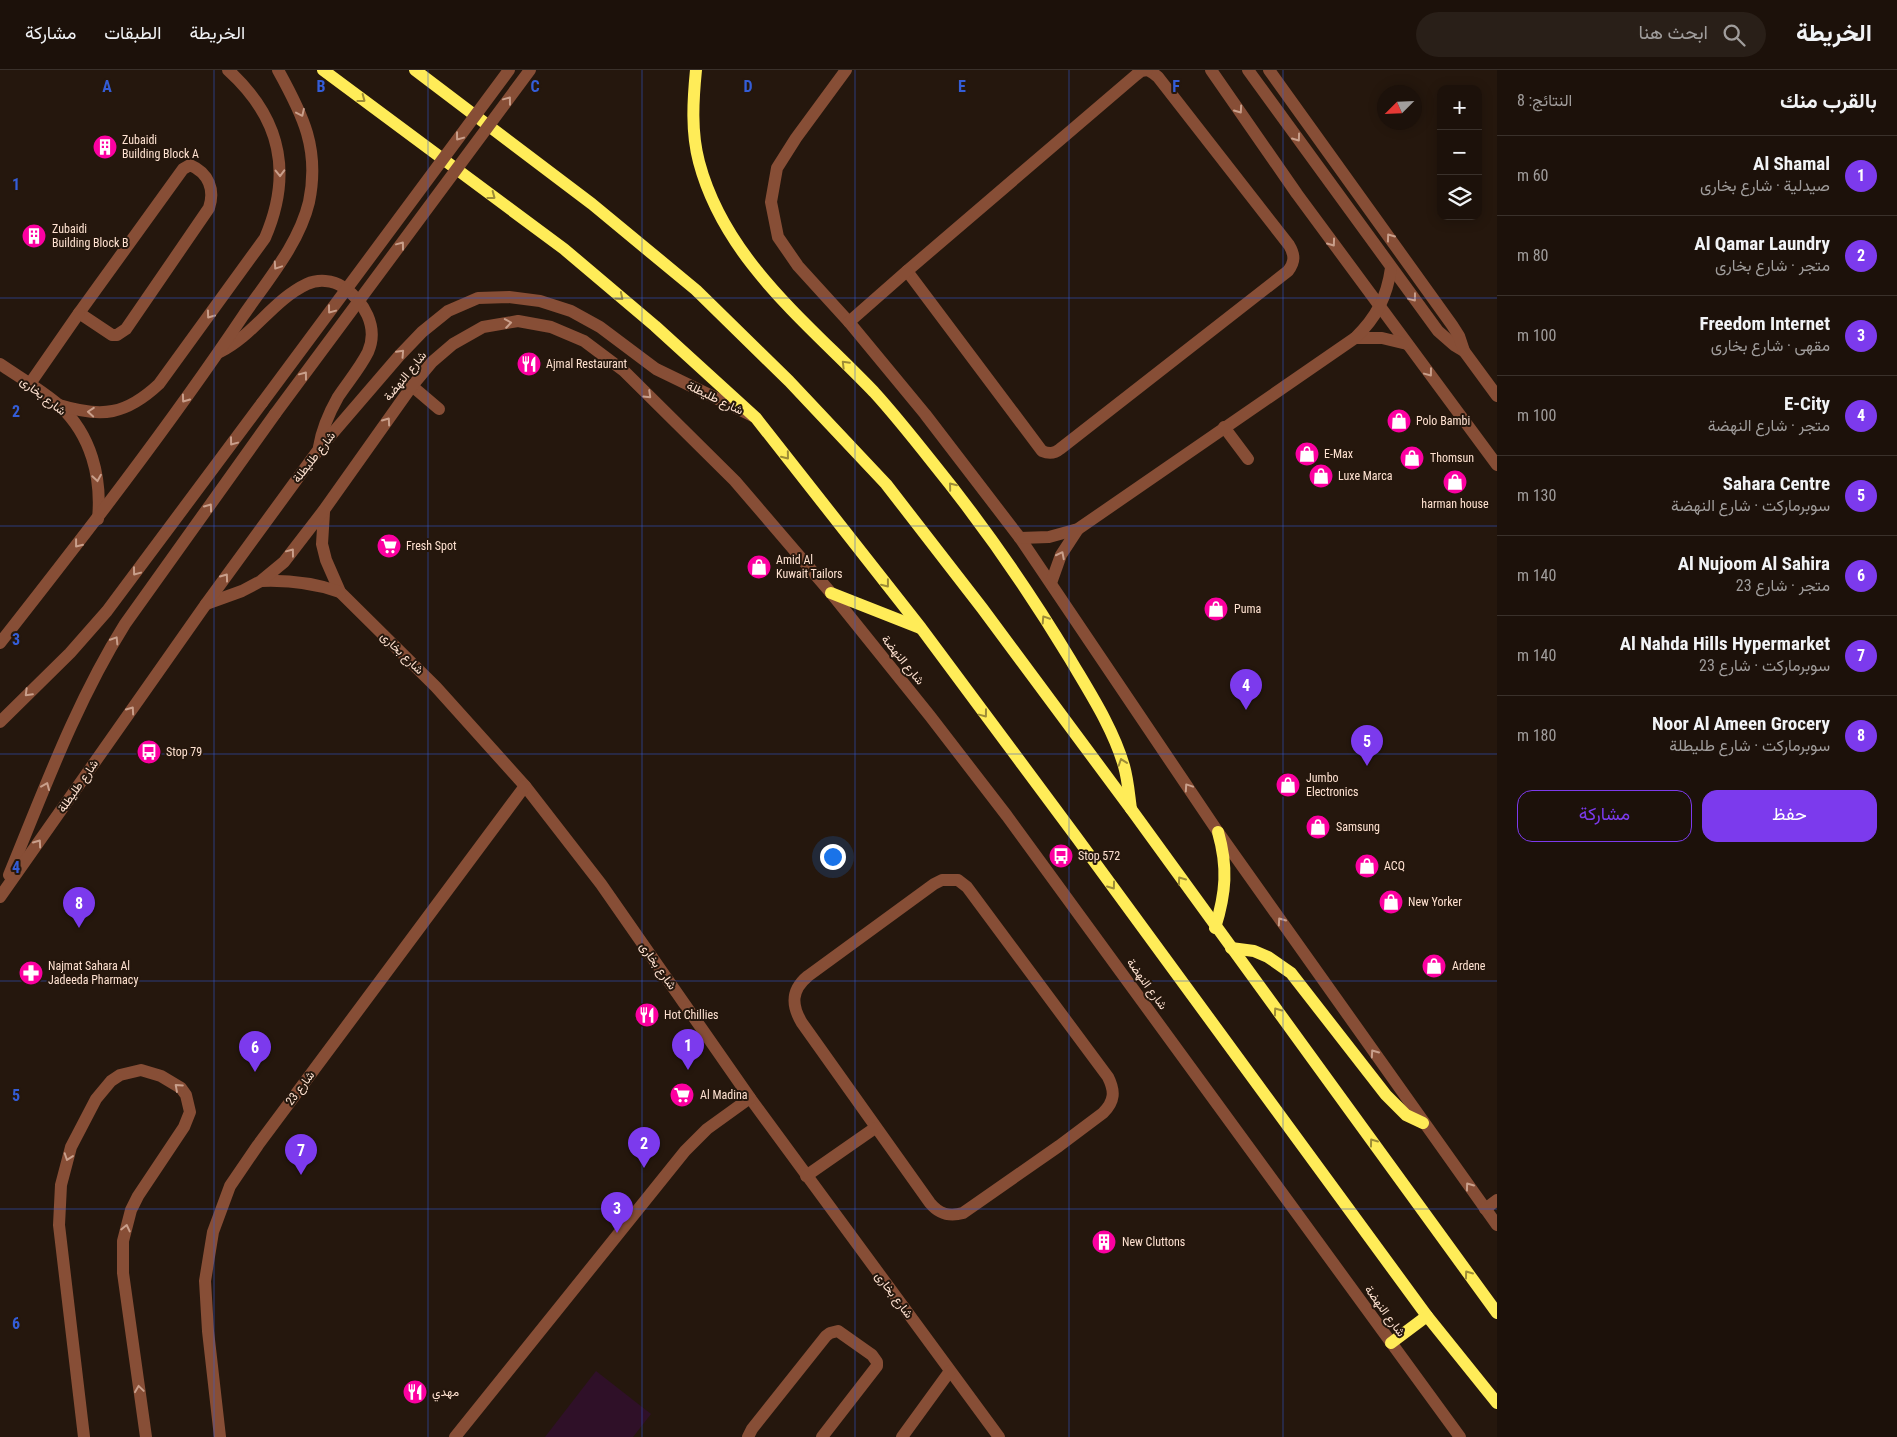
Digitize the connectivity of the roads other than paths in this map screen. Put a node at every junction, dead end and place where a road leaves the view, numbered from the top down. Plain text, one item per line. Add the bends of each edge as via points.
1 (228, 70) edge
2 (278, 70) edge
3 (323, 70) edge
4 (415, 70) edge
5 (509, 70) edge
6 (530, 70) edge
7 (696, 70) edge
8 (846, 70) edge
9 (1147, 70) edge
10 (1211, 70) edge
11 (1248, 70) edge
12 (1269, 70) edge
13 (1391, 268) junction
14 (906, 271) junction
15 (1380, 308) junction
16 (79, 313) junction
17 (849, 322) junction
18 (1355, 338) junction
19 (1407, 344) junction
20 (1464, 351) junction
21 (218, 353) junction
22 (0, 364) edge
23 (30, 385) junction
24 (412, 386) junction
25 (1497, 396) edge
26 (59, 405) junction
27 (439, 409) dead end
28 (756, 418) junction
29 (1224, 427) junction
30 (319, 449) junction
31 (1248, 459) dead end
32 (1497, 465) edge
33 (324, 510) junction
34 (98, 519) junction
35 (1078, 529) junction
36 (1020, 538) junction
37 (261, 581) junction
38 (1051, 583) junction
39 (340, 592) junction
40 (831, 594) junction
41 (206, 604) junction
42 (921, 628) junction
43 (0, 643) edge
44 (0, 722) edge
45 (525, 786) junction
46 (1131, 809) junction
47 (1218, 832) junction
48 (0, 896) edge
49 (1216, 928) junction
50 (1231, 948) junction
51 (750, 1098) junction
52 (1423, 1123) junction
53 (875, 1128) junction
54 (806, 1176) junction
55 (1497, 1200) edge
56 (1485, 1209) junction
57 (1497, 1226) edge
58 (1497, 1313) edge
59 (1427, 1316) junction
60 (1391, 1342) junction
61 (950, 1371) junction
62 (1497, 1403) edge
63 (84, 1437) edge
64 (146, 1437) edge
65 (220, 1437) edge
66 (456, 1437) edge
67 (748, 1437) edge
68 (822, 1437) edge
69 (902, 1437) edge
70 (999, 1437) edge
71 (1460, 1437) edge

1 -> 26 street via 257,101 269,122 276,145 280,168 279,192 265,238 159,384 143,399 124,409 102,413 80,412
2 -> 21 street via 305,122 311,149 308,203 286,253
3 -> 28 main road via 564,249
4 - 46 main road via 592,204 688,284 790,381 886,484
5 -> 44 street, bridge via 108,611
48 -> 6 street, bridge via 78,709 112,644 275,414
46 -> 7 main road via 1124,764 1103,719 1050,627 1001,552 961,497 874,393 744,256 719,214 698,161 693,101
8 - 17 street via 777,168 771,202 778,237 798,266
9 - 14 street via 1136,75
9 - 14 street via 1158,77 1289,245 1294,259 1288,271 1055,453 1048,454 1042,451
10 -> 15 street
11 -> 13 street
20 -> 12 street via 1452,325
13 - 15 street
13 -> 20 street via 1438,331
14 - 17 street
15 - 18 street
15 - 19 street
16 - 16 street via 112,335 126,329 206,214 212,193 202,173 190,165 184,168
16 - 23 street
17 - 36 street
18 - 19 street via 1382,338
18 - 29 street
19 -> 32 street
20 - 25 street
21 - 30 street via 242,338 292,292 309,283 322,280 340,285 354,294 365,308 371,324 371,341 325,422
21 -> 34 street
22 - 23 street, شارع بخارى
23 - 26 street, شارع بخارى
24 - 27 street
33 -> 24 street, شارع النهضة
24 -> 40 street, شارع النهضة via 453,344 483,327 518,321 551,327 584,341 624,371 735,481
26 -> 34 street, شارع بخارى via 81,433 96,466 100,501
30 -> 28 street, شارع طليطلة via 422,332 448,312 478,298 540,301 571,311 600,327 656,369
28 -> 42 main road
29 - 31 street
29 - 35 street
41 -> 30 street, شارع طليطلة
37 -> 33 street, شارع النهضة via 284,562
33 - 39 street, شارع بخارى via 322,544
34 -> 43 street
35 - 36 street via 1049,537
38 -> 35 street via 1061,555
36 - 38 street
37 - 39 street, شارع بخارى via 302,582
37 - 41 street, شارع النهضة
47 -> 38 street
39 - 45 street, شارع بخارى via 436,686
40 - 42 main road
40 - 60 street, شارع النهضة via 1007,816
48 -> 41 street, شارع طليطلة
42 -> 59 main road
45 - 51 street, شارع بخارى via 601,884
45 - 65 street, شارع 23 via 230,1186 213,1232 205,1281
49 -> 46 main road
47 - 49 main road via 1223,850 1225,890
52 -> 47 street
49 - 50 main road
50 - 52 main road via 1268,957 1291,973 1386,1095 1406,1115
58 -> 50 main road
51 - 54 street, شارع بخارى
51 - 66 street via 708,1129 685,1151
56 -> 52 street
53 - 53 street via 797,1015 794,1007 796,989 808,976 934,884 942,880 958,880 967,887 1108,1077 1114,1094 1110,1105 1059,1146 956,1215 935,1209
53 - 54 street
54 - 61 street, شارع بخارى
55 - 56 street
56 - 57 street
59 - 60 main road
59 - 62 main road
60 - 71 street, شارع النهضة
61 - 69 street
61 - 70 street, شارع بخارى
64 -> 63 street via 123,1273 123,1241 130,1210 184,1127 190,1112 181,1088 161,1076 141,1070 120,1075 96,1099 71,1147 61,1185 59,1225
67 - 68 street via 826,1336 838,1331 872,1355 877,1366

